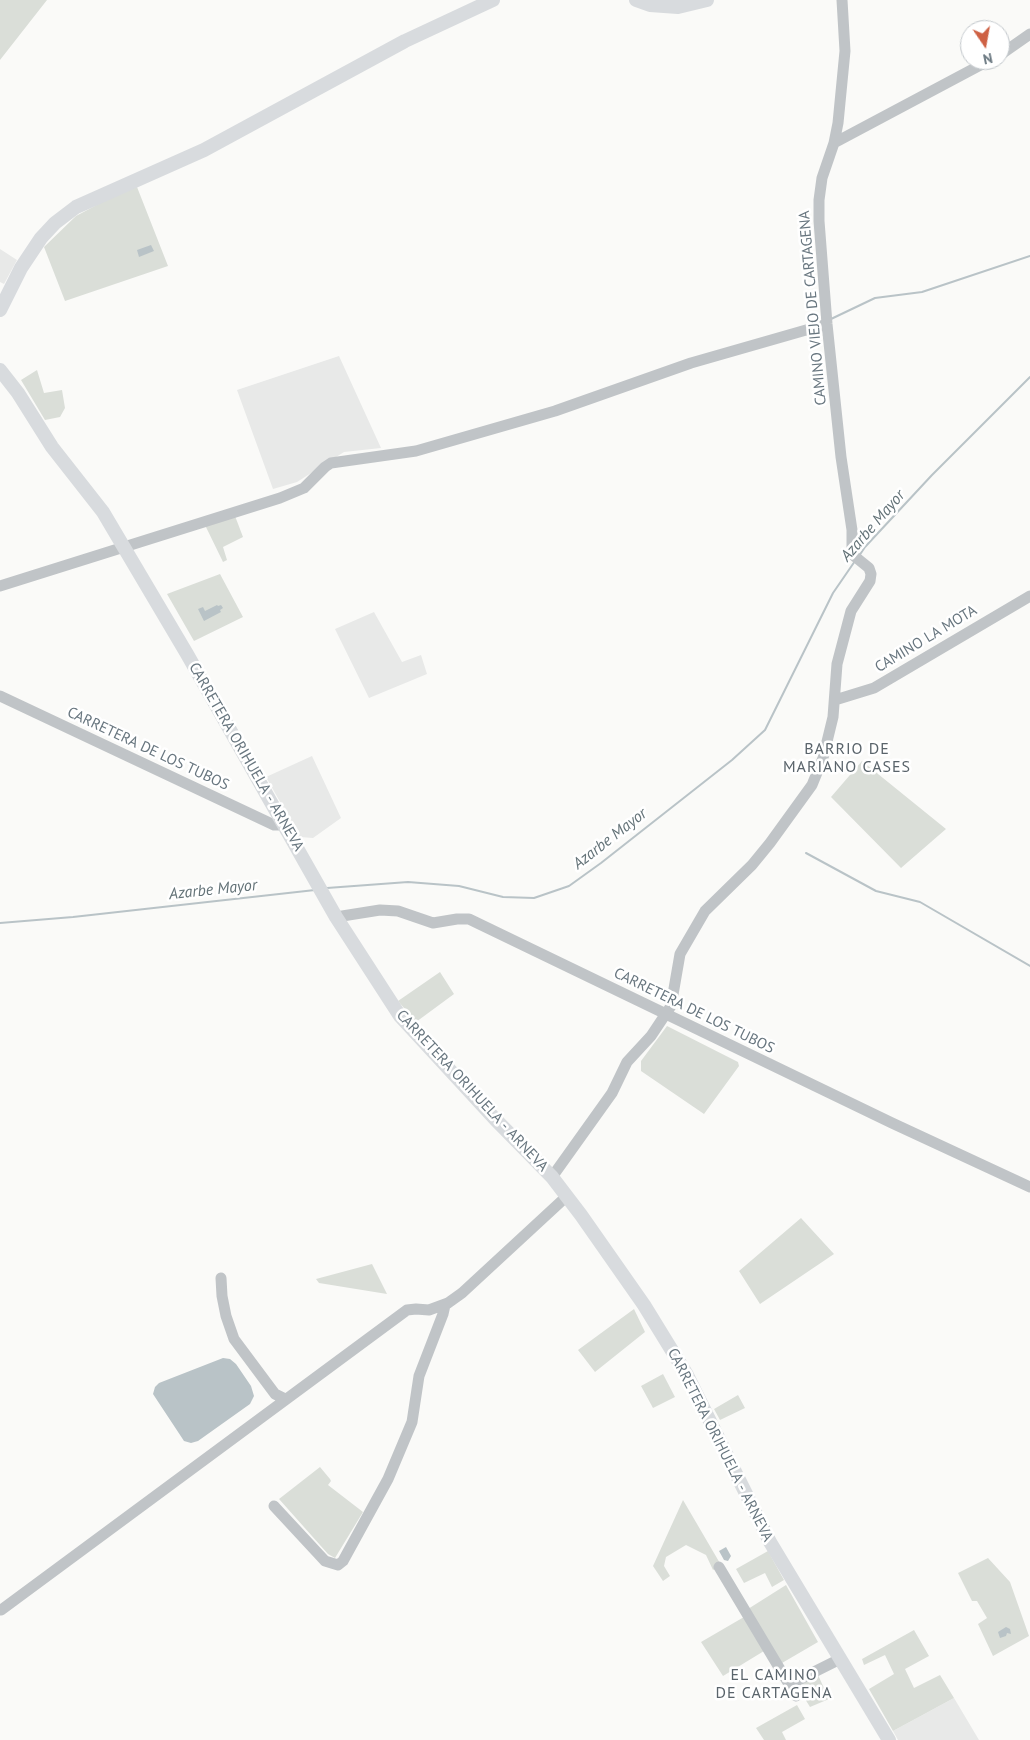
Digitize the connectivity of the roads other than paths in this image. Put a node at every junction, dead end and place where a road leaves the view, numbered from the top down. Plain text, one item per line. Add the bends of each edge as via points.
1 (493, 0) edge
2 (636, 0) edge
3 (707, 0) edge
4 (842, 0) edge
5 (1030, 34) edge
6 (1010, 48) edge
7 (971, 70) edge
8 (834, 143) junction
9 (0, 310) edge
10 (827, 324) junction
11 (0, 370) edge
12 (123, 545) junction
13 (0, 586) edge
14 (1030, 596) edge
15 (0, 696) edge
16 (835, 700) junction
17 (285, 825) junction
18 (336, 917) junction
19 (665, 1015) junction
20 (552, 1177) junction
21 (1030, 1187) edge
22 (567, 1196) junction
23 (221, 1278) dead end
24 (445, 1305) junction
25 (285, 1399) junction
26 (274, 1506) dead end
27 (719, 1567) dead end
28 (1, 1610) edge
29 (840, 1659) junction
30 (790, 1684) junction
31 (796, 1696) dead end
32 (889, 1740) edge

1 - 9 main road via 397,45 204,150 76,207 41,238 21,268
2 - 3 main road via 656,6 678,7
4 - 8 street, CAMINO VIEJO DE CARTAGENA via 844,70
5 - 6 street
7 - 8 street
8 - 10 street, CAMINO VIEJO DE CARTAGENA via 822,178 819,200
10 - 12 street via 691,363 555,411 425,448 331,463 304,488 280,498
10 - 16 street, CAMINO VIEJO DE CARTAGENA via 853,554 871,574 851,611 838,664
11 - 12 main road, CARRETERA ORIHUELA - ARNEVA via 52,447 103,512
12 - 13 street
12 - 17 main road, CARRETERA ORIHUELA - ARNEVA
14 - 16 street, CAMINO LA MOTA via 874,688
15 - 17 street, CARRETERA DE LOS TUBOS via 274,825
16 - 19 street via 824,758 812,785 752,865 712,902 695,926 680,954 674,996
17 - 18 main road, CARRETERA ORIHUELA - ARNEVA
18 - 19 street, CARRETERA DE LOS TUBOS via 380,910 398,911 433,923 469,920
18 - 20 main road, CARRETERA ORIHUELA - ARNEVA via 400,1016
19 - 20 street via 627,1062 612,1093
19 - 21 street, CARRETERA DE LOS TUBOS
20 - 22 main road, CARRETERA ORIHUELA - ARNEVA
22 - 24 street
22 - 29 main road, CARRETERA ORIHUELA - ARNEVA via 644,1306 687,1375 770,1542
23 - 25 street via 226,1316 234,1339 275,1394
24 - 25 street via 429,1310 407,1310
24 - 26 street via 419,1376 412,1422 388,1479 343,1561 338,1565 325,1561
25 - 28 street
27 - 30 street
29 - 30 street
29 - 32 main road, CARRETERA ORIHUELA - ARNEVA
30 - 31 street

